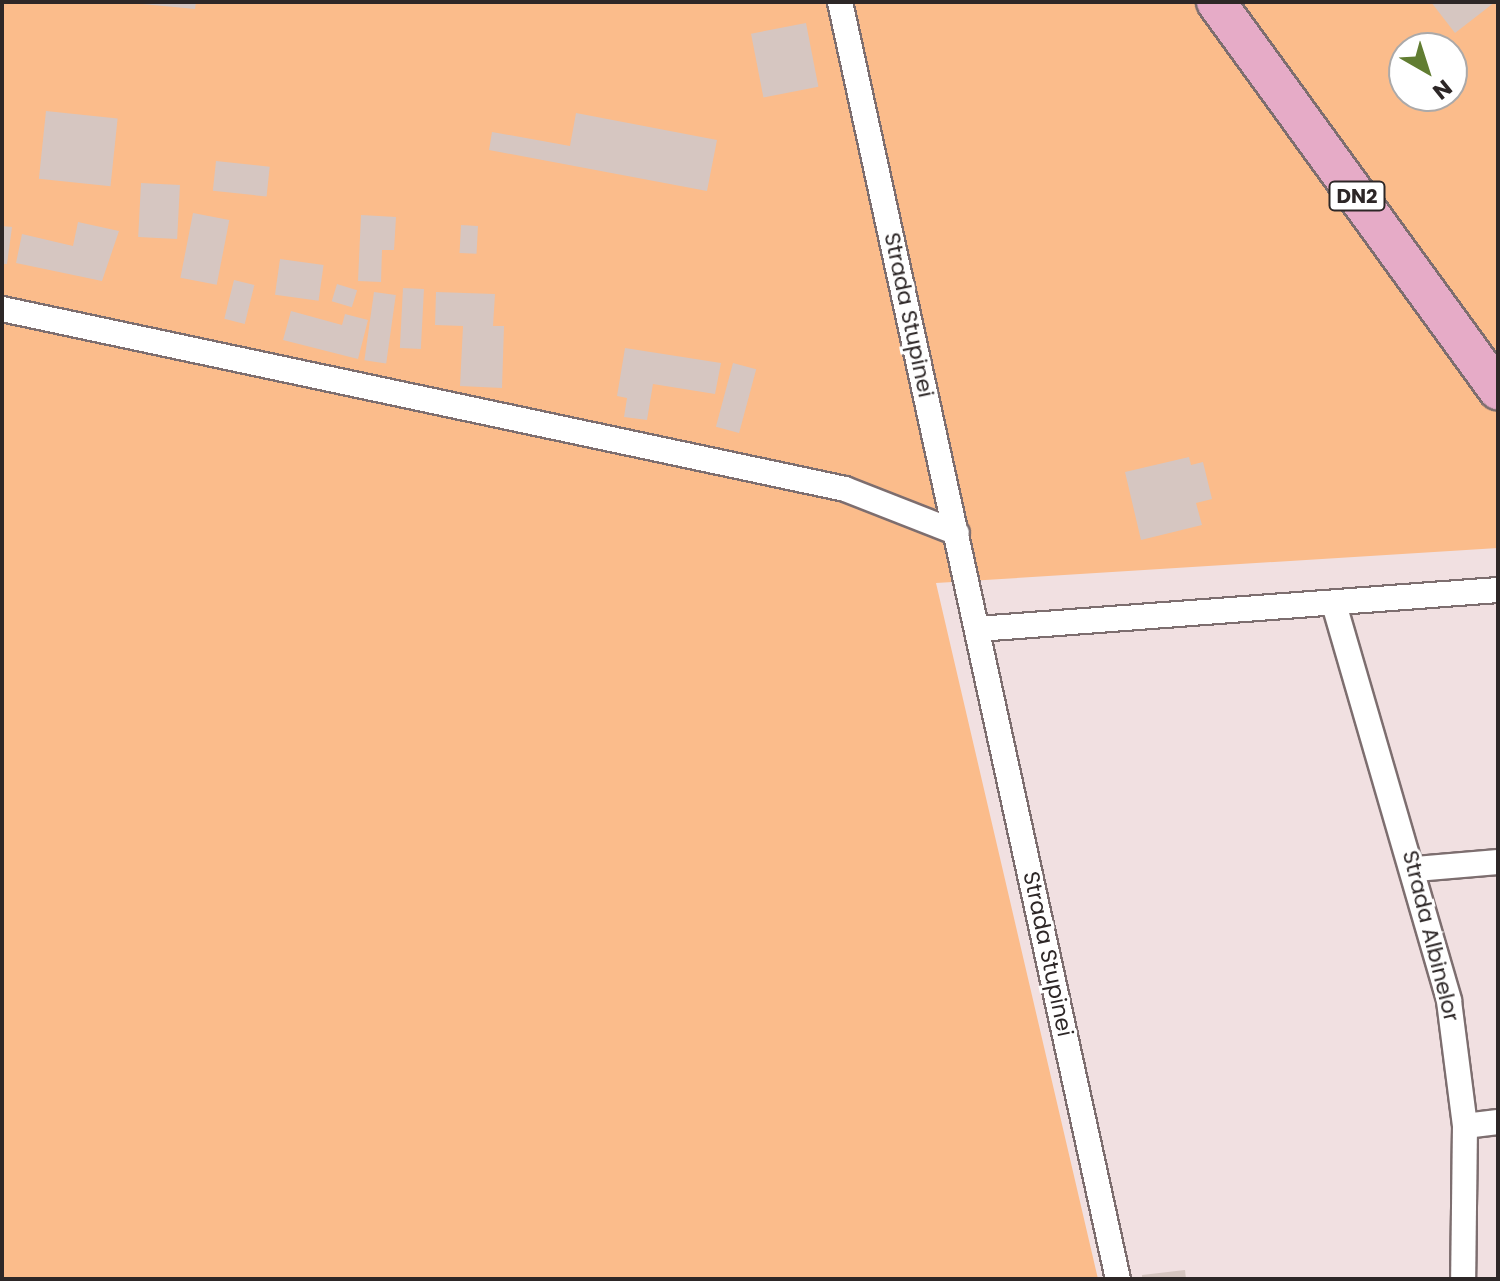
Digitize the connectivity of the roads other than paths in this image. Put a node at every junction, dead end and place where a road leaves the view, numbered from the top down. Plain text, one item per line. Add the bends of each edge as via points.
1 (840, 2) edge
2 (1216, 2) edge
3 (2, 309) edge
4 (1498, 390) edge
5 (957, 533) junction
6 (1498, 590) edge
7 (1334, 604) junction
8 (978, 629) junction
9 (1498, 862) edge
10 (1416, 869) junction
11 (1498, 1122) edge
12 (1465, 1126) junction
13 (1118, 1279) edge
14 (1463, 1279) edge

1 - 5 street, Strada Stupinei
2 - 4 main road, DN2
3 - 5 street via 845,489
5 - 8 street, Strada Stupinei
6 - 7 street
7 - 8 street
7 - 10 street, Strada Albinelor
8 - 13 street, Strada Stupinei
9 - 10 street
10 - 12 street, Strada Albinelor via 1449,1001
11 - 12 street
12 - 14 street, Strada Albinelor

